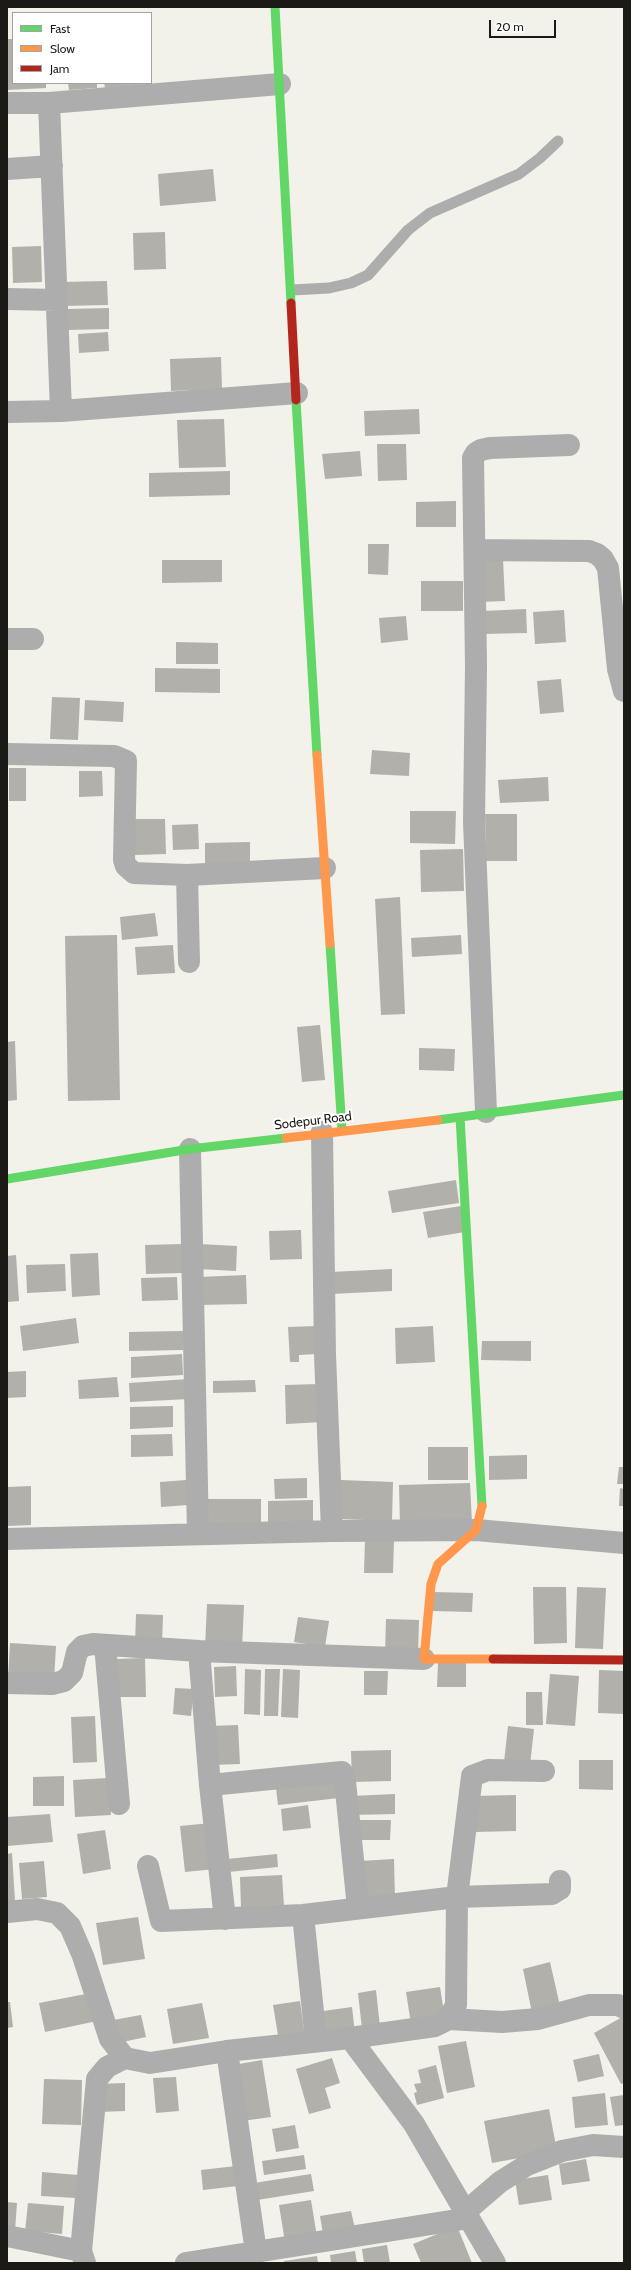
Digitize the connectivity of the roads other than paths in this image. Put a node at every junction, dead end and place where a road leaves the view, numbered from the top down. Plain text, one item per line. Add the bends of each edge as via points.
1 (278, 8) edge
2 (280, 84) junction
3 (7, 102) edge
4 (49, 103) junction
5 (558, 142) dead end
6 (52, 166) junction
7 (7, 169) edge
8 (292, 290) junction
9 (7, 299) edge
10 (57, 300) junction
11 (298, 393) junction
12 (61, 411) junction
13 (7, 412) edge
14 (570, 445) dead end
15 (476, 550) junction
16 (7, 639) edge
17 (33, 640) dead end
18 (624, 691) edge
19 (7, 754) edge
20 (325, 868) junction
21 (187, 875) junction
22 (189, 962) dead end
23 (624, 1095) edge
24 (486, 1112) junction
25 (460, 1117) junction
26 (332, 1131) junction
27 (190, 1149) junction
28 (7, 1179) edge
29 (476, 1530) junction
30 (332, 1531) junction
31 (198, 1534) junction
32 (7, 1539) edge
33 (624, 1543) edge
34 (105, 1645) junction
35 (199, 1651) junction
36 (424, 1659) junction
37 (624, 1660) edge
38 (7, 1683) edge
39 (544, 1771) dead end
40 (210, 1785) junction
41 (119, 1804) dead end
42 (148, 1866) dead end
43 (560, 1881) dead end
44 (457, 1897) junction
45 (358, 1908) junction
46 (7, 1912) edge
47 (303, 1915) junction
48 (225, 1919) junction
49 (624, 2008) edge
50 (449, 2019) junction
51 (350, 2038) junction
52 (316, 2041) junction
53 (228, 2051) junction
54 (125, 2058) junction
55 (624, 2147) edge
56 (467, 2215) junction
57 (7, 2236) edge
58 (256, 2252) junction
59 (83, 2257) edge
60 (186, 2263) edge
61 (495, 2263) edge

1 - 2 street
2 - 4 street
2 - 8 street
3 - 4 street
4 - 6 street
5 - 8 lane via 519,174 430,213 408,230 368,275 351,283 329,288
6 - 7 street
6 - 10 street
8 - 11 street
9 - 10 street
10 - 12 street
11 - 12 street
11 - 20 street via 307,595
12 - 13 street
14 - 15 street via 490,448 476,453 473,458
15 - 18 street via 589,551 603,559 608,568 618,669
15 - 24 street via 474,822
16 - 17 street
19 - 21 street via 114,756 126,761 126,866 134,873
20 - 21 street
20 - 26 street
21 - 22 street
23 - 24 street, Sodepur Road
24 - 25 street, Sodepur Road
25 - 26 street, Sodepur Road
25 - 29 street via 482,1509
26 - 27 street, Sodepur Road
26 - 30 street via 325,1355
27 - 28 street, Sodepur Road
27 - 31 street
29 - 30 street
29 - 33 street
29 - 36 street via 438,1564 431,1584
30 - 31 street
31 - 32 street
34 - 35 street
34 - 38 street via 83,1646 77,1652 72,1673 64,1681 52,1684
34 - 41 street
35 - 36 street
35 - 40 street
36 - 37 street
39 - 44 street via 488,1770 472,1776
40 - 45 street via 342,1772
40 - 48 street
42 - 48 street via 161,1921
43 - 44 street via 560,1890 552,1894
44 - 45 street
44 - 50 street via 456,2005
45 - 47 street
46 - 54 street via 37,1909 57,1913 70,1926 83,1956 110,2039
47 - 48 street
47 - 52 street
49 - 50 street via 618,2004 589,2005 538,2019 502,2022
50 - 51 street via 435,2026
51 - 52 street
51 - 56 street via 414,2124
52 - 53 street
53 - 54 street via 150,2063
53 - 58 street
54 - 59 street via 107,2067 96,2079
55 - 56 street via 593,2145 562,2151 527,2165 500,2182
56 - 58 street
56 - 61 street
57 - 59 street
58 - 60 street

